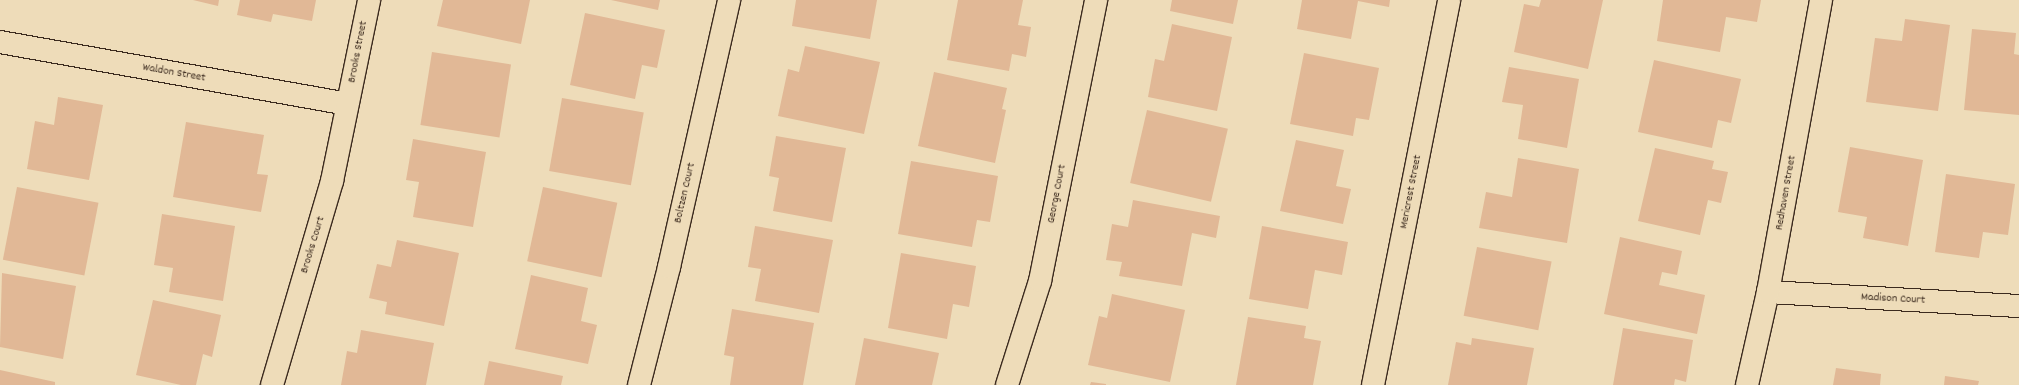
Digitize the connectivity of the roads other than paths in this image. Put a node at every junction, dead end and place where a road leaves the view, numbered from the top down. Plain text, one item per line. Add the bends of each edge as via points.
1 (369, 0) edge
2 (728, 0) edge
3 (1096, 0) edge
4 (1449, 0) edge
5 (1821, 0) edge
6 (0, 42) edge
7 (348, 104) junction
8 (1768, 292) junction
9 (2019, 306) edge
10 (272, 385) edge
11 (639, 385) edge
12 (1007, 385) edge
13 (1373, 385) edge
14 (1747, 385) edge

1 - 7 street, Brooks Street
2 - 11 street, Boltzen Court via 669,267
3 - 12 street, George Court via 1040,281
4 - 13 street, Mericrest Street
5 - 8 street, Redhaven Street
6 - 7 street, Waldon Street
7 - 10 street, Brooks Court via 332,181
8 - 9 street, Madison Court
8 - 14 street, Redhaven Street

